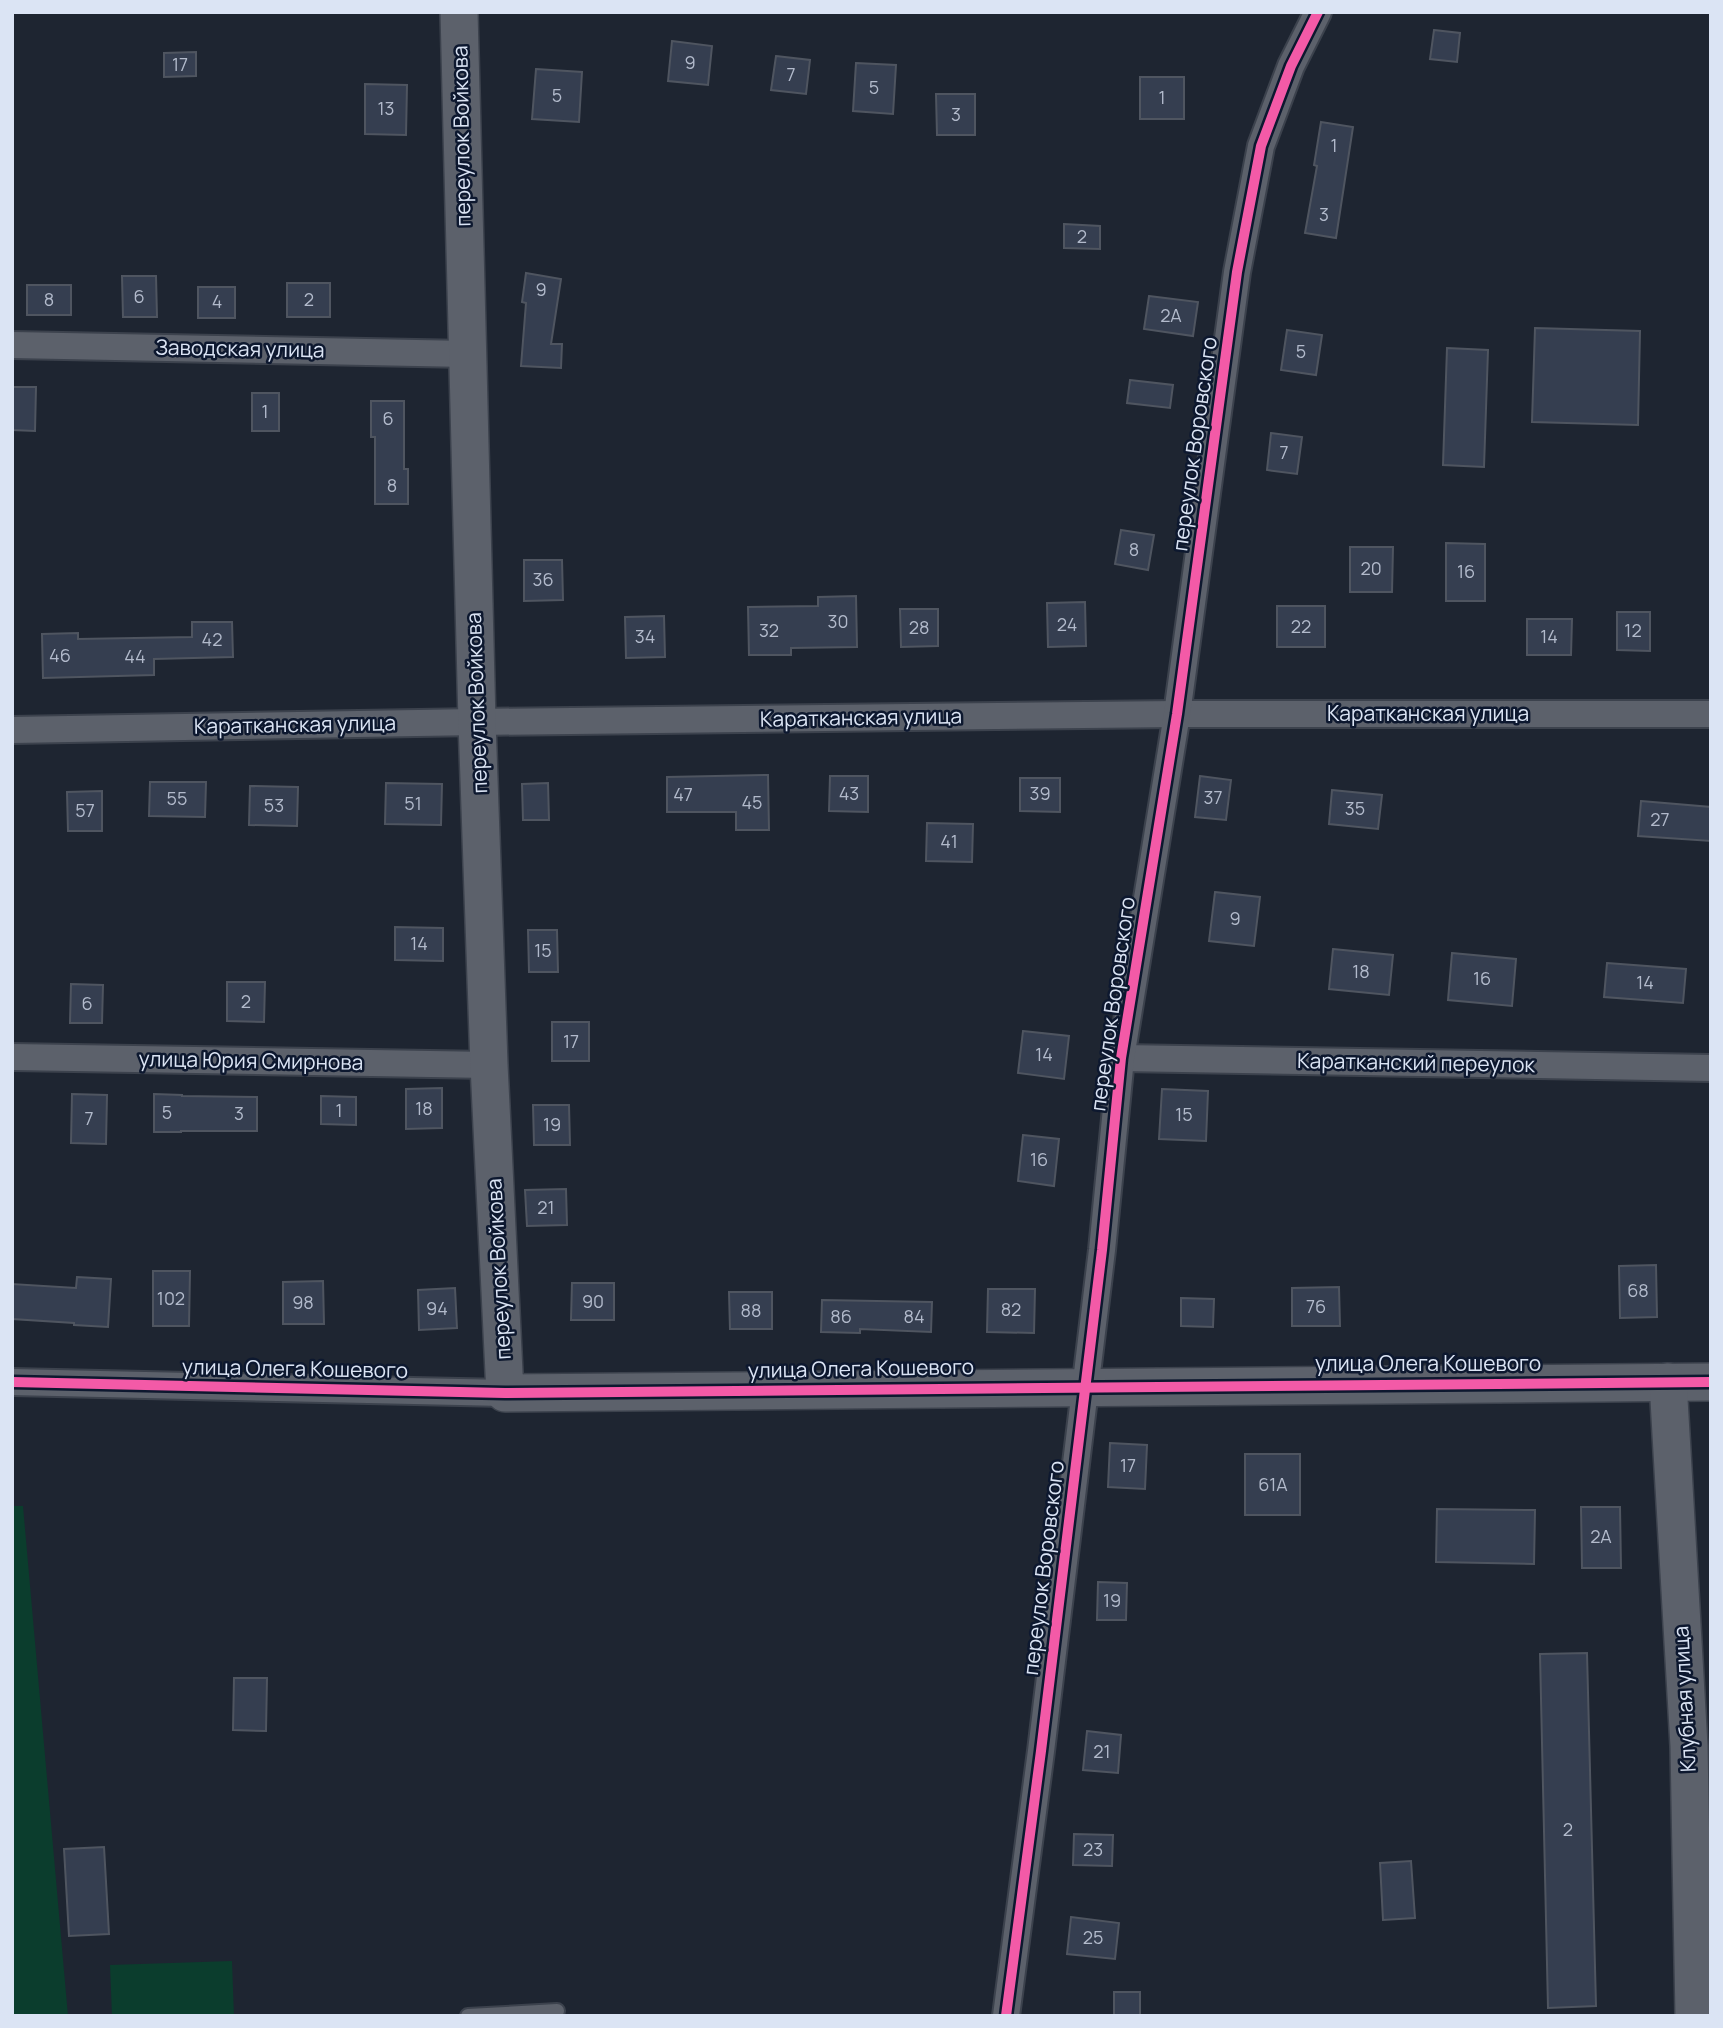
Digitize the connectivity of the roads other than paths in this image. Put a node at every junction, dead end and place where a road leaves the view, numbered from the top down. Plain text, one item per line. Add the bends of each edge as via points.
1 (459, 12) edge
2 (1318, 12) edge
3 (12, 345) edge
4 (467, 354) junction
5 (1177, 714) junction
6 (1711, 714) edge
7 (477, 722) junction
8 (12, 730) edge
9 (12, 1057) edge
10 (1121, 1058) junction
11 (489, 1065) junction
12 (1711, 1068) edge
13 (12, 1382) edge
14 (1668, 1382) junction
15 (1711, 1382) edge
16 (1085, 1386) junction
17 (505, 1392) junction
18 (1700, 1744) edge
19 (556, 2011) dead end
20 (468, 2016) edge
21 (1006, 2016) edge
22 (1694, 2016) edge

1 - 4 street, переулок Войкова
2 - 5 street, переулок Воровского via 1261,146 1237,272
3 - 4 street, Заводская улица
4 - 7 street, переулок Войкова
5 - 6 street, Каратканская улица
5 - 7 street, Каратканская улица
5 - 10 street, переулок Воровского
7 - 8 street, Каратканская улица
7 - 11 street, переулок Войкова
9 - 11 street, улица Юрия Смирнова
10 - 12 street, Каратканский переулок
10 - 16 street, переулок Воровского
11 - 17 street, переулок Войкова
13 - 17 street, улица Олега Кошевого
14 - 15 street, улица Олега Кошевого
14 - 16 street, улица Олега Кошевого
14 - 18 street, Клубная улица
16 - 17 street, улица Олега Кошевого
16 - 21 street, переулок Воровского
18 - 22 street, Клубная улица
19 - 20 lane

